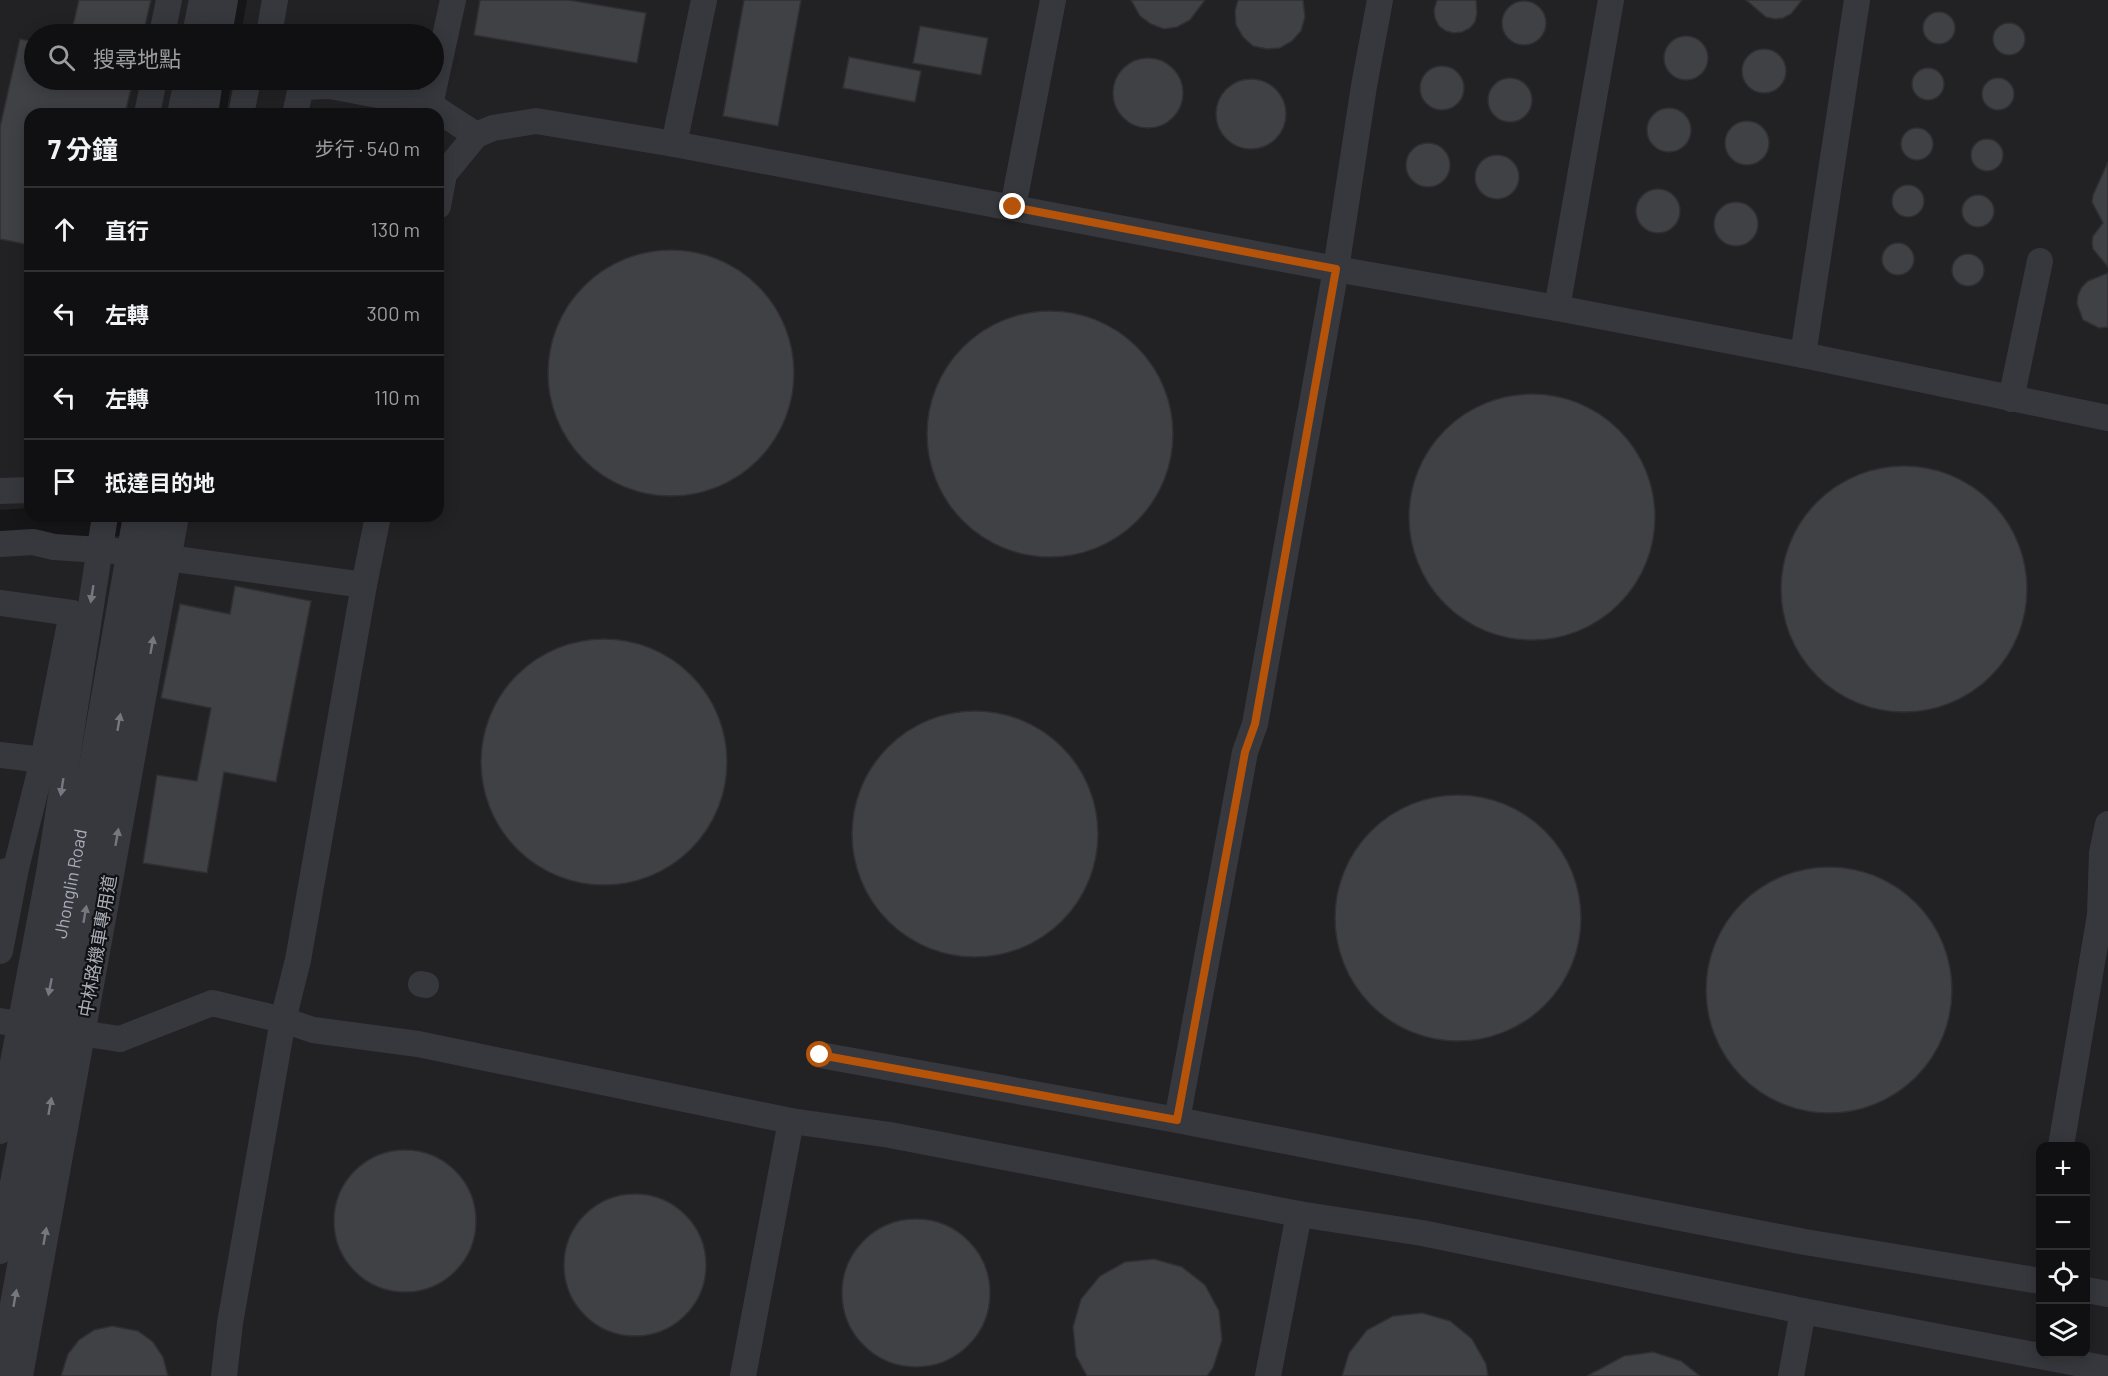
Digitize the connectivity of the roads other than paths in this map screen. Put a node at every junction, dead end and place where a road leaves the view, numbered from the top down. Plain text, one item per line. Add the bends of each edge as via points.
1 (169, 0) edge
2 (202, 0) edge
3 (225, 0) edge
4 (262, 0) edge
5 (276, 0) edge
6 (453, 0) edge
7 (704, 0) edge
8 (1053, 0) edge
9 (1380, 0) edge
10 (1611, 0) edge
11 (1857, 0) edge
12 (164, 24) edge
13 (197, 24) edge
14 (221, 24) edge
15 (258, 24) edge
16 (271, 24) edge
17 (444, 41) edge
18 (152, 90) edge
19 (185, 90) edge
20 (209, 90) edge
21 (246, 90) edge
22 (259, 90) edge
23 (300, 90) edge
24 (351, 90) edge
25 (433, 90) edge
26 (430, 105) junction
27 (148, 108) edge
28 (181, 108) edge
29 (206, 108) edge
30 (242, 108) edge
31 (255, 108) edge
32 (296, 108) edge
33 (435, 108) edge
34 (444, 114) edge
35 (476, 135) junction
36 (674, 144) junction
37 (444, 174) edge
38 (1013, 207) junction
39 (2040, 261) dead end
40 (1336, 269) junction
41 (1557, 308) junction
42 (1803, 355) junction
43 (2012, 399) junction
44 (2108, 418) edge
45 (24, 490) edge
46 (0, 491) edge
47 (104, 522) edge
48 (138, 522) edge
49 (157, 522) edge
50 (172, 522) edge
51 (377, 522) edge
52 (0, 544) edge
53 (99, 550) junction
54 (149, 554) junction
55 (364, 585) junction
56 (0, 603) edge
57 (0, 755) edge
58 (43, 760) junction
59 (2108, 824) edge
60 (8, 870) edge
61 (0, 951) edge
62 (283, 1020) junction
63 (0, 1021) edge
64 (820, 1055) dead end
65 (1177, 1120) junction
66 (790, 1121) junction
67 (0, 1131) edge
68 (2062, 1142) edge
69 (1299, 1214) junction
70 (0, 1251) edge
71 (2036, 1276) edge
72 (2090, 1291) edge
73 (2108, 1294) edge
74 (1803, 1311) junction
75 (2108, 1369) edge
76 (0, 1376) edge
77 (20, 1376) edge
78 (224, 1376) edge
79 (743, 1376) edge
80 (1268, 1376) edge
81 (1791, 1376) edge

1 - 12 street
2 - 13 street
3 - 14 street
4 - 15 street
5 - 16 street
6 - 17 street
7 - 36 street
8 - 38 street
9 - 40 street
10 - 41 street
11 - 42 street
18 - 27 street
19 - 28 street
20 - 29 street
21 - 30 street
22 - 31 street
23 - 32 street
24 - 26 street
25 - 26 street
26 - 33 street
34 - 35 street
35 - 36 street via 536,121
35 - 37 street
36 - 38 street
38 - 40 street
39 - 43 street
40 - 41 street
40 - 65 street via 1255,724 1245,752
41 - 42 street
42 - 43 street
43 - 44 street
45 - 46 street
47 - 53 street
48 - 54 street, Jhonglin Road
49 - 54 street
50 - 54 street, 中林路機車專用道
51 - 55 street
52 - 53 street via 33,542
53 - 54 street
53 -> 67 street via 49,873
54 - 55 street
54 -> 70 street, Jhonglin Road via 88,788
76 -> 54 street
77 -> 54 street, 中林路機車專用道
55 - 62 street via 298,960
56 - 58 street via 72,613
57 - 58 street
58 - 60 street
59 - 68 street via 2102,853 2100,915
60 - 61 street
62 - 63 street, bridge via 212,1003 120,1039
62 - 66 street via 313,1030 418,1044
62 - 78 street
64 - 65 street
65 - 71 street via 1805,1242
66 - 69 street via 890,1135
66 - 79 street
69 - 74 street via 1422,1233
69 - 80 street
72 - 73 street
74 - 75 street
74 - 81 street

